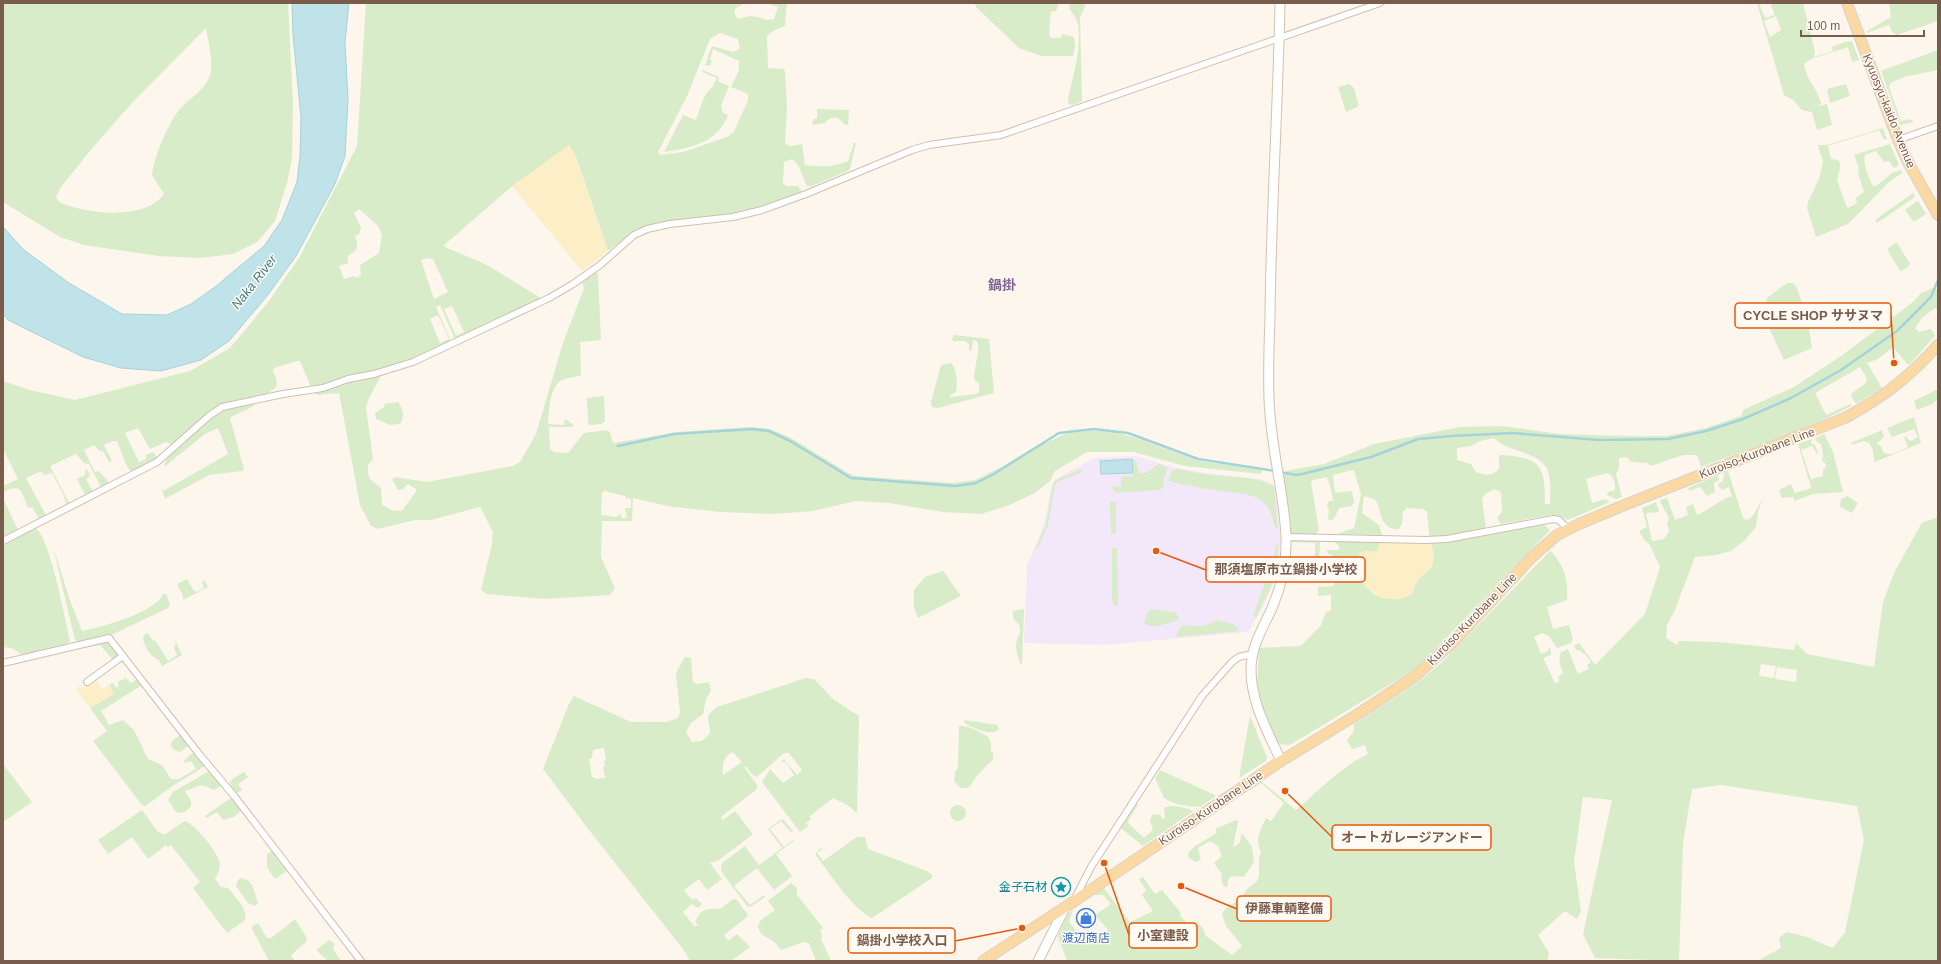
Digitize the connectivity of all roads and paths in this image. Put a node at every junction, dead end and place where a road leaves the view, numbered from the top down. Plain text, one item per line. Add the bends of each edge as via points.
1 (1280, 3) edge
2 (1380, 3) edge
3 (1847, 3) edge
4 (1280, 38) junction
5 (1938, 126) edge
6 (1898, 140) junction
7 (1938, 216) edge
8 (1938, 345) edge
9 (1568, 529) junction
10 (1286, 537) junction
11 (3, 541) edge
12 (1252, 654) junction
13 (123, 656) junction
14 (3, 663) edge
15 (87, 682) dead end
16 (1281, 761) junction
17 (1069, 905) junction
18 (361, 961) edge
19 (983, 961) edge
20 (1038, 961) edge

1 - 4 street
2 - 4 street
3 - 6 main road, Kyuosyu-kaido Avenue
4 - 10 street via 1270,280 1269,399
4 - 11 street via 1002,136 929,145 912,150 762,210 733,217 647,229 634,235 600,265 549,298 413,362 323,388 222,407 157,462
5 - 6 street
6 - 7 main road, Kyuosyu-kaido Avenue
8 - 9 main road, Kuroiso-Kurobane Line via 1901,383 1847,417
9 - 10 street via 1553,519 1447,539
9 - 16 main road, Kuroiso-Kurobane Line via 1532,557 1453,642 1414,677
10 - 12 street via 1284,571 1280,586
12 - 16 street via 1251,682 1255,701
12 - 17 street via 1232,662 1202,696 1090,867
13 - 14 street via 109,638
13 - 15 street
13 - 18 street
16 - 17 main road, Kuroiso-Kurobane Line
17 - 19 main road, Kuroiso-Kurobane Line
17 - 20 street

